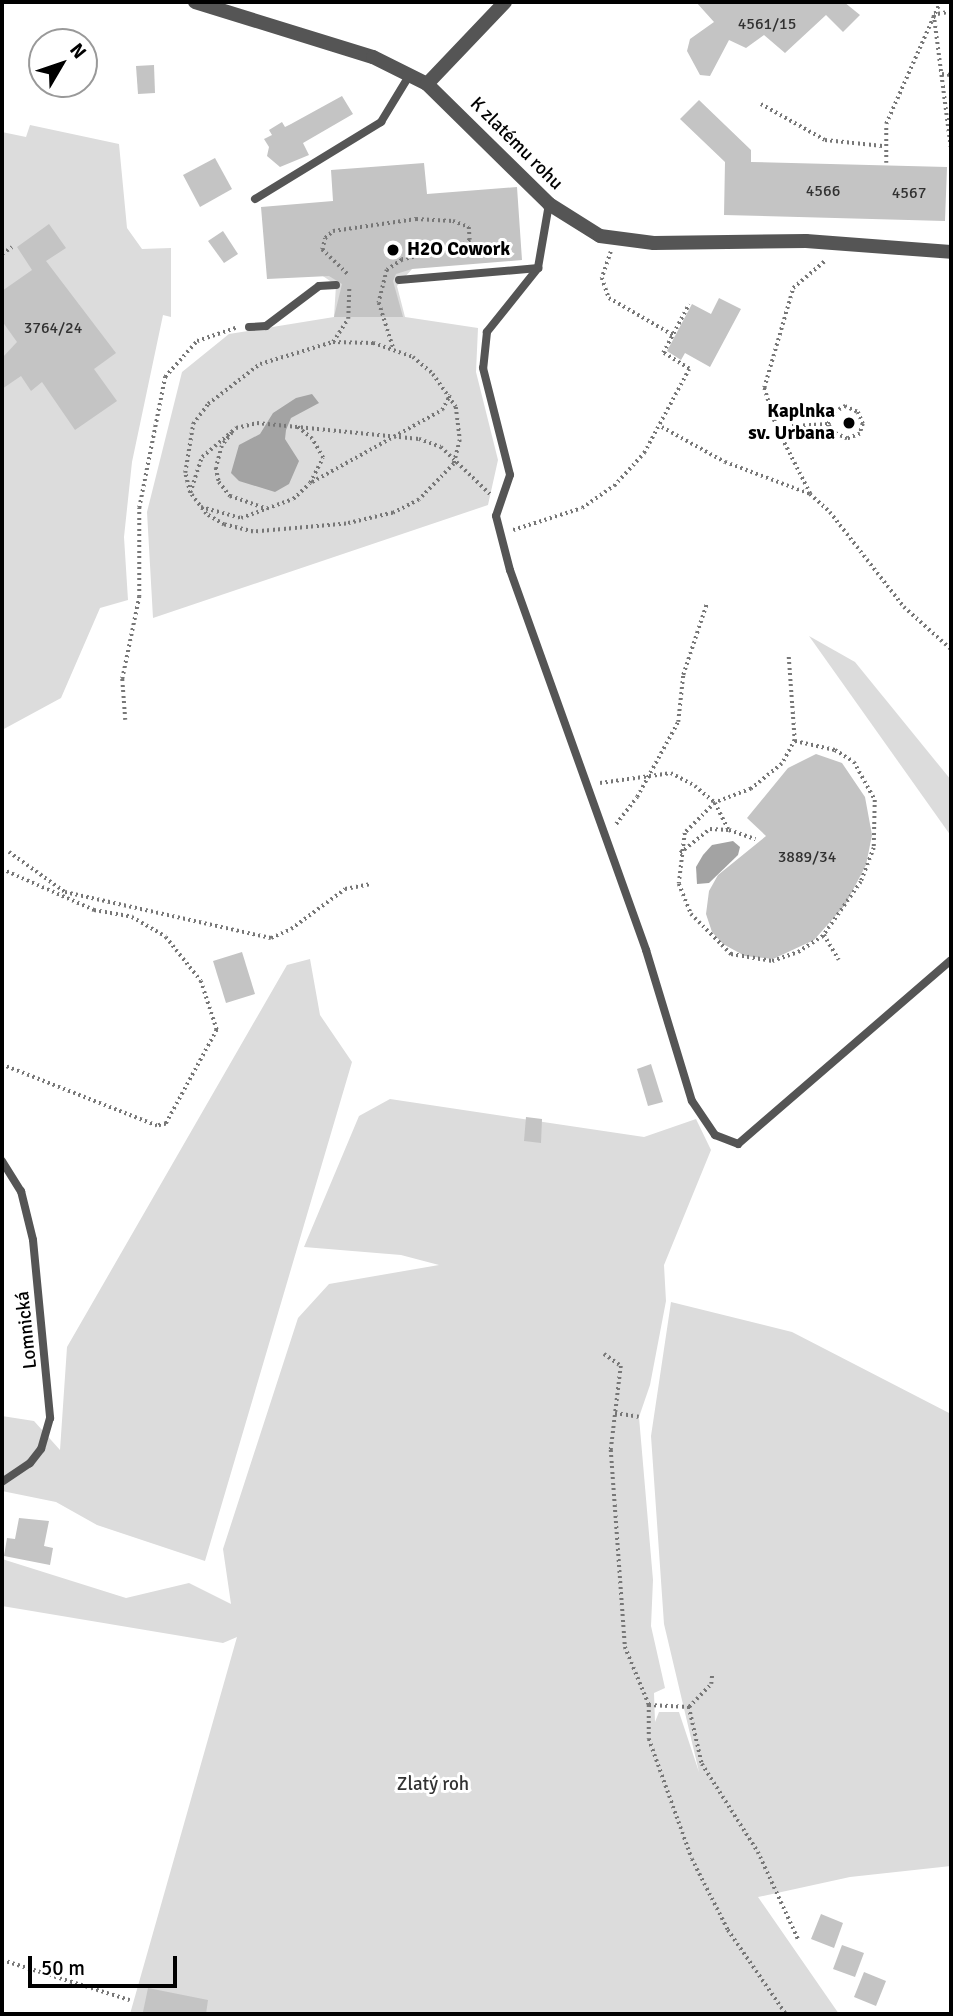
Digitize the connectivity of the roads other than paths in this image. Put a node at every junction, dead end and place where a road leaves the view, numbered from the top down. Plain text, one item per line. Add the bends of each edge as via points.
1 (195, 2) edge
2 (505, 2) edge
3 (409, 76) junction
4 (427, 85) junction
5 (255, 199) dead end
6 (549, 204) junction
7 (951, 252) edge
8 (538, 268) junction
9 (399, 280) dead end
10 (336, 285) dead end
11 (249, 327) road end
12 (951, 960) edge
13 (2, 1161) edge
14 (2, 1482) edge

1 - 3 street, K zlatému rohu via 373,57
2 - 4 street
3 - 4 street, K zlatému rohu
3 - 5 lane via 381,121
4 - 6 street, K zlatému rohu
6 - 7 street, K zlatému rohu via 600,236 616,240 834,243
6 - 8 lane
8 - 9 lane
8 - 12 lane via 487,332 483,368 509,475 496,516 692,1101 715,1135 738,1144
10 - 11 lane via 319,286 266,326
13 - 14 lane, Lomnická via 21,1191 33,1240 50,1405 41,1449 30,1463

